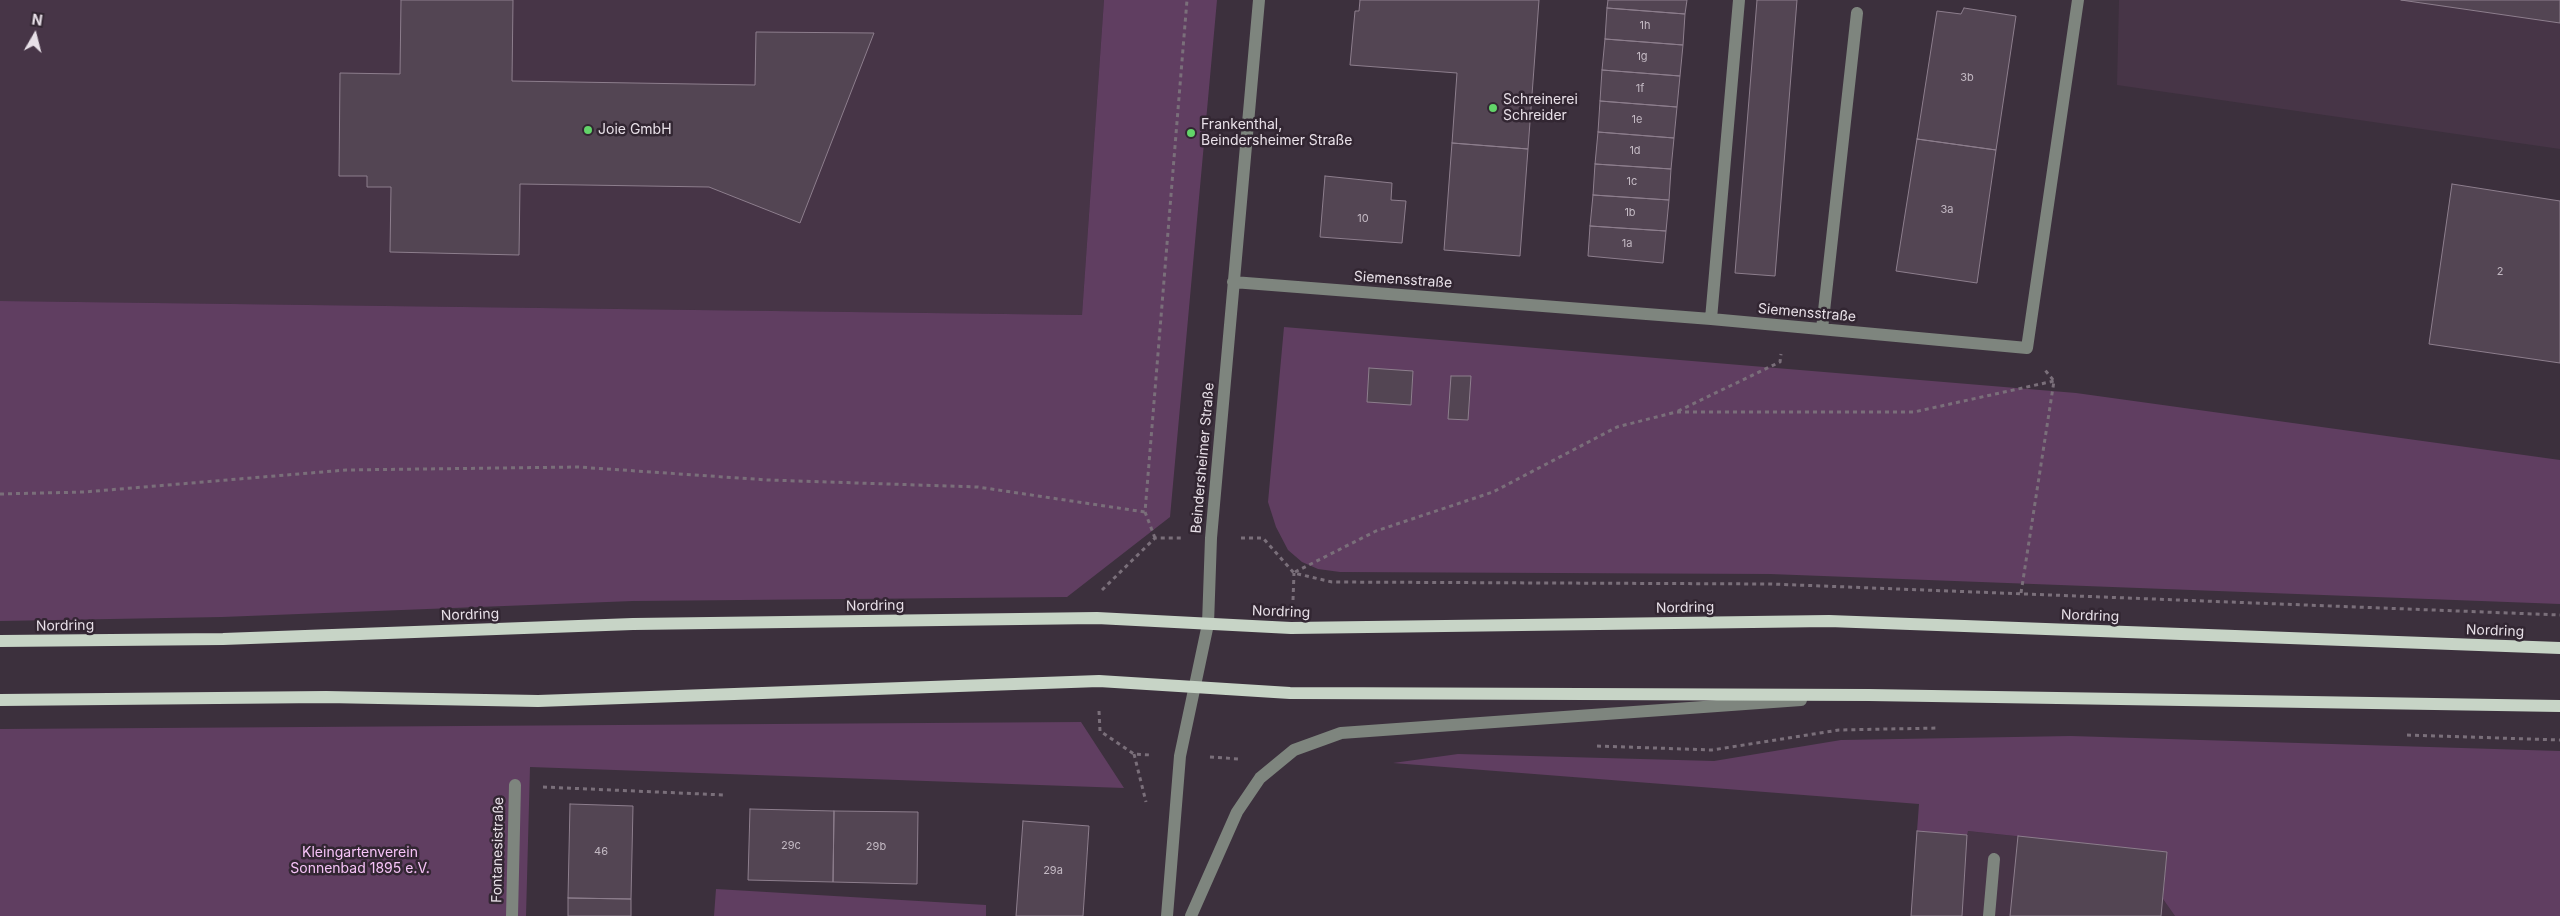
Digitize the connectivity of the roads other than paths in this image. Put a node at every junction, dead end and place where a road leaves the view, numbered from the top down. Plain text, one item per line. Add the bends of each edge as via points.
1 (1259, 0) edge
2 (1739, 0) edge
3 (2078, 0) edge
4 (1857, 13) dead end
5 (1233, 282) junction
6 (1711, 319) junction
7 (1822, 329) junction
8 (1208, 624) junction
9 (0, 641) edge
10 (2560, 648) edge
11 (1195, 686) junction
12 (1869, 695) junction
13 (0, 700) edge
14 (2560, 706) edge
15 (515, 785) road end
16 (1994, 859) dead end
17 (512, 916) edge
18 (1167, 916) edge
19 (1190, 916) edge
20 (1989, 916) edge

1 - 5 street, Beindersheimer Straße
2 - 6 street
3 - 7 street, Siemensstraße via 2027,348
4 - 7 street
5 - 6 street, Siemensstraße
5 - 8 street, Beindersheimer Straße via 1211,538
6 - 7 street, Siemensstraße
8 - 9 main road, Nordring via 1097,618 633,624 232,639
8 - 10 main road, Nordring via 1322,628 1829,621
8 - 11 street, Beindersheimer Straße
11 - 12 main road via 1290,693
11 - 13 main road via 1099,681 538,701 326,697
11 - 18 street, Beindersheimer Straße via 1180,756
12 - 14 main road
12 - 19 street via 1341,732 1294,750 1260,778 1237,812
15 - 17 street, Fontanesistraße
16 - 20 street

